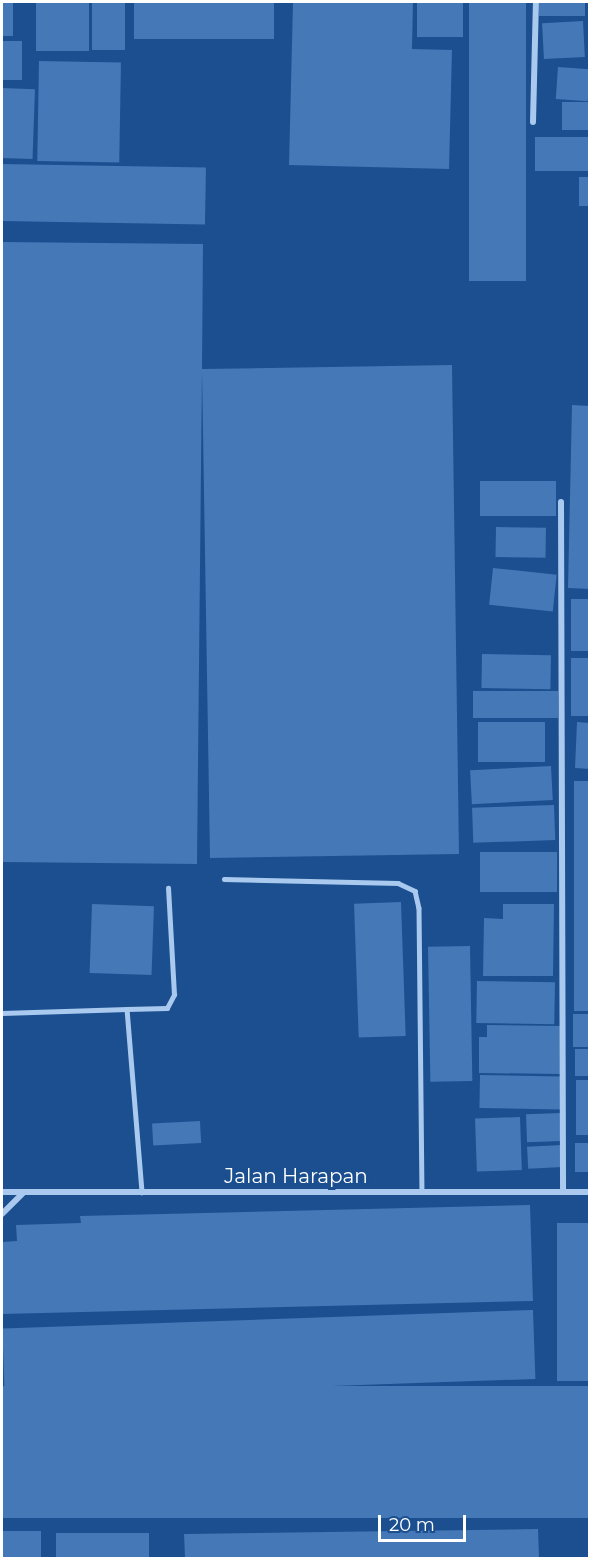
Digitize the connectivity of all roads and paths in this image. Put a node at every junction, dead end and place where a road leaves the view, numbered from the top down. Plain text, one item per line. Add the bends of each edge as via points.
1 (536, 2) edge
2 (533, 122) dead end
3 (561, 502) dead end
4 (224, 879) dead end
5 (168, 888) dead end
6 (127, 1010) junction
7 (2, 1013) edge
8 (2, 1192) edge
9 (25, 1192) junction
10 (142, 1192) junction
11 (422, 1192) junction
12 (563, 1192) junction
13 (590, 1192) edge
14 (2, 1215) edge

1 - 2 street
3 - 12 street
4 - 11 lane via 398,883 415,891 419,908
5 - 6 lane via 174,995 166,1008
6 - 7 lane
6 - 10 lane
8 - 9 street, Jalan Harapan
9 - 10 street, Jalan Harapan
9 - 14 street
10 - 11 street, Jalan Harapan
11 - 12 street, Jalan Harapan
12 - 13 street, Jalan Harapan

